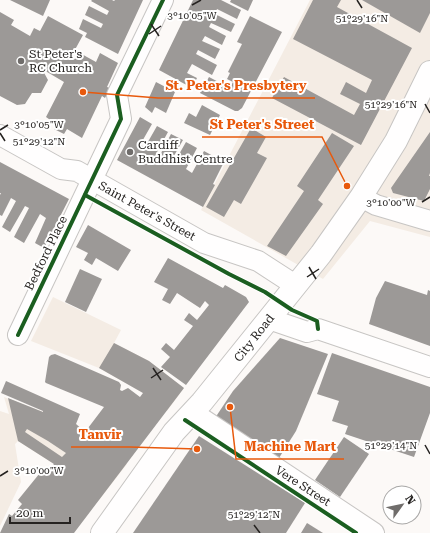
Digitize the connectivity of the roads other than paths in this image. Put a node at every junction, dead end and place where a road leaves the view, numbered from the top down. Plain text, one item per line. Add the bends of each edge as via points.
1 (163, 0) edge
2 (430, 72) edge
3 (0, 136) edge
4 (93, 181) junction
5 (361, 197) junction
6 (430, 221) edge
7 (295, 285) junction
8 (269, 319) junction
9 (18, 335) dead end
10 (430, 367) edge
11 (192, 412) junction
12 (102, 533) edge
13 (374, 533) edge

1 - 4 street, Bedford Place via 117,95 122,119
2 - 5 main road, City Road via 396,141
3 - 4 street, Saint Peter's Street via 61,169 77,172
4 - 7 street, Saint Peter's Street via 204,242 258,261
4 - 9 street, Bedford Place
5 - 6 street via 376,206
5 - 7 main road, City Road via 321,254
7 - 8 main road, City Road
8 - 10 street via 307,332 318,329
8 - 11 main road, City Road
11 - 12 main road, City Road via 174,432
11 - 13 street, Vere Street

